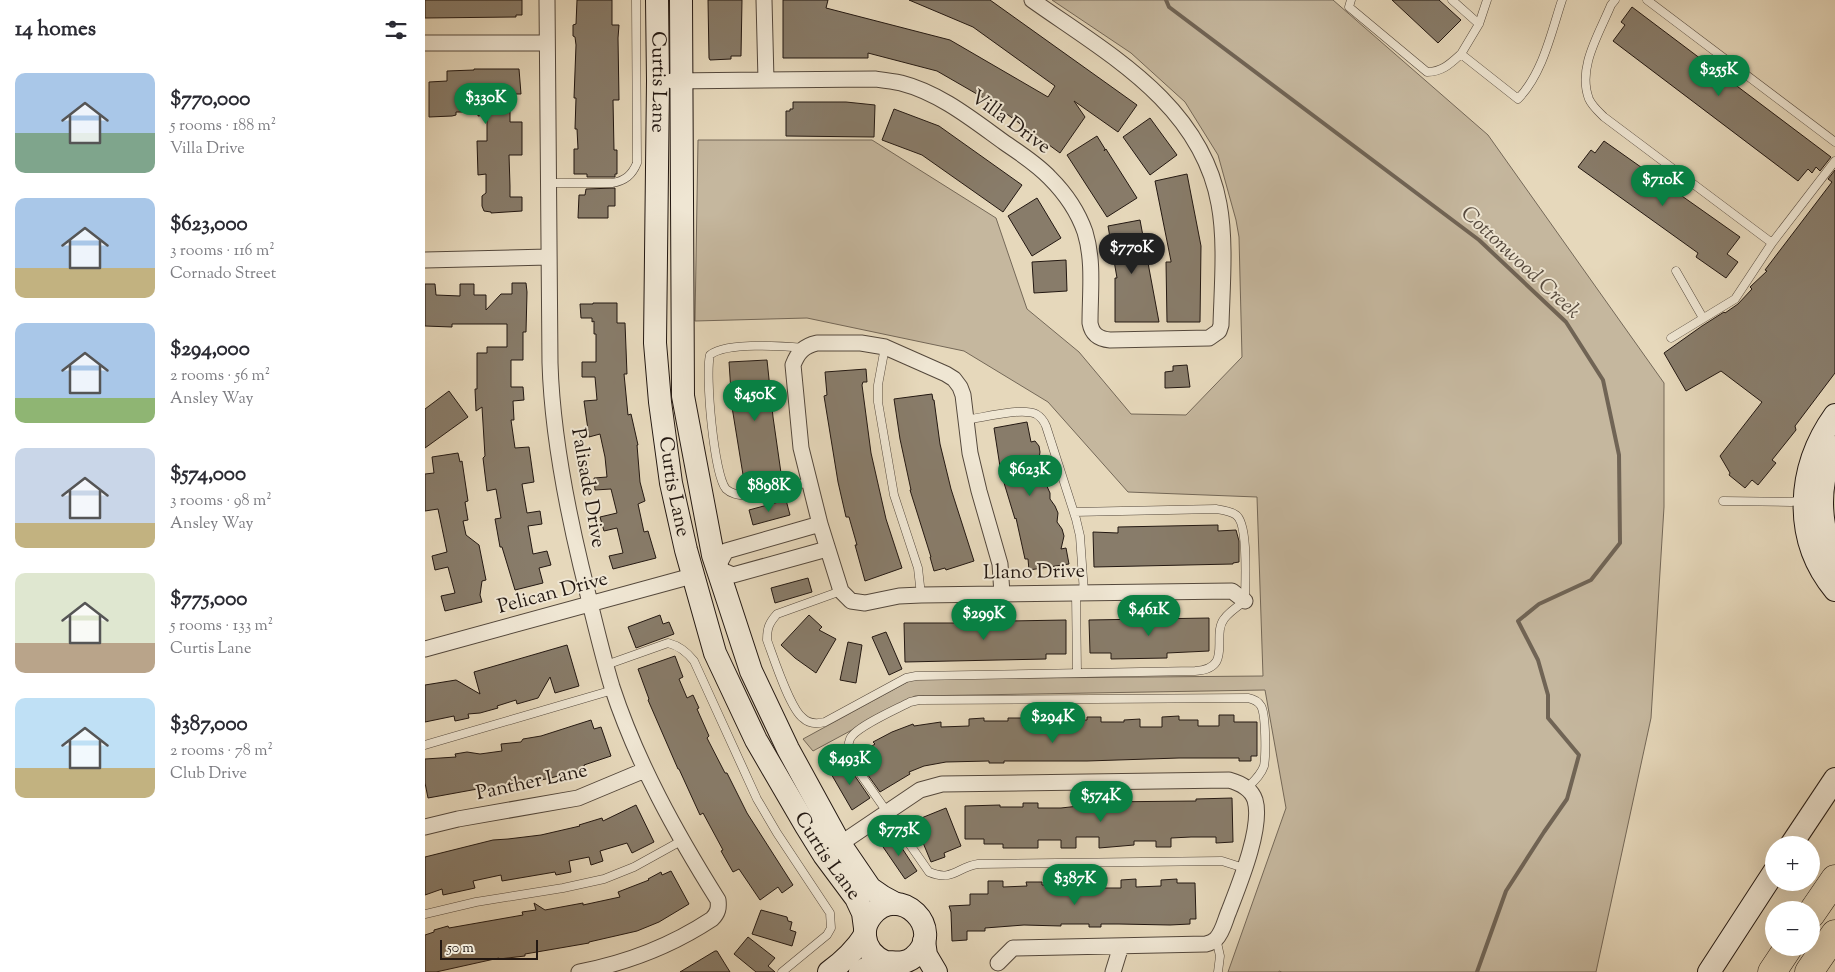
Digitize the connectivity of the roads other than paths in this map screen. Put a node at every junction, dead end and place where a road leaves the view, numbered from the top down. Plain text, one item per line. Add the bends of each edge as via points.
1 (547, 0) edge
2 (636, 0) edge
3 (657, 0) edge
4 (681, 0) edge
5 (764, 0) edge
6 (1032, 0) edge
7 (1351, 0) edge
8 (1452, 0) edge
9 (1487, 0) edge
10 (1563, 0) edge
11 (1615, 0) edge
12 (1647, 0) edge
13 (1479, 24) junction
14 (547, 43) junction
15 (425, 44) edge
16 (1461, 54) junction
17 (766, 80) junction
18 (658, 81) junction
19 (681, 81) junction
20 (1835, 142) edge
21 (1835, 161) edge
22 (548, 183) junction
23 (1772, 243) junction
24 (549, 257) junction
25 (425, 260) edge
26 (1676, 271) dead end
27 (1703, 318) junction
28 (1671, 338) dead end
29 (885, 347) junction
30 (804, 348) junction
31 (1835, 415) edge
32 (965, 420) junction
33 (1835, 446) edge
34 (809, 482) junction
35 (1818, 496) junction
36 (1723, 501) dead end
37 (1074, 512) junction
38 (819, 524) junction
39 (827, 549) junction
40 (1835, 561) edge
41 (717, 568) junction
42 (692, 576) junction
43 (1835, 590) edge
44 (1080, 593) junction
45 (1002, 594) junction
46 (921, 595) junction
47 (846, 596) junction
48 (1245, 601) junction
49 (591, 604) junction
50 (425, 649) edge
51 (606, 665) junction
52 (1077, 673) junction
53 (613, 690) junction
54 (425, 744) edge
55 (645, 770) junction
56 (1835, 779) edge
57 (1247, 788) junction
58 (887, 812) junction
59 (425, 827) edge
60 (1797, 836) edge
61 (681, 841) junction
62 (832, 849) junction
63 (1245, 868) junction
64 (1835, 879) edge
65 (1765, 886) edge
66 (1820, 901) edge
67 (896, 904) junction
68 (425, 914) edge
69 (865, 932) junction
70 (1835, 934) edge
71 (1215, 940) junction
72 (924, 941) junction
73 (1121, 946) junction
74 (1782, 956) edge
75 (888, 963) junction
76 (998, 963) dead end
77 (615, 968) edge
78 (579, 972) edge
79 (782, 972) edge
80 (829, 972) edge
81 (860, 972) edge
82 (915, 972) edge
83 (936, 972) edge
84 (1113, 972) edge
85 (1218, 972) edge
86 (1709, 972) edge
87 (1771, 972) edge
88 (1809, 972) edge

1 - 14 street, Palisade Drive
2 - 22 lane via 637,163 634,171 621,182
3 - 18 street, Curtis Lane
4 - 19 street, Curtis Lane
5 - 17 street
6 - 17 street, Villa Drive via 1149,85 1175,112 1195,141 1216,191 1221,222 1221,325 1209,338 1103,340 1097,336 1090,323 1091,259 1088,244 1066,197 1037,166 956,108 901,83 875,79
7 - 16 lane via 1349,7 1427,72 1444,69
8 - 13 lane
9 - 13 lane
10 - 16 lane via 1541,63 1527,90 1518,99
11 - 23 lane via 1587,66 1585,81 1590,101 1604,117
12 - 20 lane
13 - 16 lane
14 - 15 street
14 - 22 street, Palisade Drive
17 - 19 street, Villa Drive
18 - 19 street, Villa Drive
18 - 42 street, Curtis Lane via 655,343 671,482
19 - 41 street, Curtis Lane via 683,396
21 - 23 lane
22 - 24 street, Palisade Drive
23 - 27 lane via 1735,299
24 - 25 street
24 - 49 street, Palisade Drive via 552,406 575,542
26 - 27 lane
27 - 28 lane
29 - 30 street via 817,342
29 - 32 street via 954,379 963,395
29 - 46 lane via 878,402 894,495 918,568
30 - 34 street via 793,365 801,448
30 - 34 lane via 722,348 710,355 708,375 718,466 725,488 731,493 748,496
31 - 35 street via 1815,449 1807,474
32 - 37 lane via 1019,412 1036,414 1042,419
32 - 45 street via 979,491 1001,564
33 - 35 street
34 - 38 street
35 - 36 lane via 1791,502
35 - 40 street via 1827,543
35 - 43 street via 1806,526 1813,555
37 - 44 lane via 1080,536
37 - 48 lane via 1217,509 1236,514 1242,523 1244,536
38 - 39 street
38 - 41 street via 726,551
39 - 41 street via 733,575
39 - 47 street
41 - 42 street
41 - 62 street, Curtis Lane via 751,671
42 - 49 street, Pelican Drive
42 - 62 street, Curtis Lane via 715,653 752,731
44 - 45 street, Llano Drive
44 - 48 street, Llano Drive via 1232,591
44 - 52 lane
45 - 46 street, Llano Drive
46 - 47 street, Llano Drive via 865,603
47 - 52 lane via 777,614 769,622 767,640 794,707 803,719 810,722 825,722 911,676
48 - 52 lane via 1223,620 1219,656 1215,663 1202,671
49 - 50 street, Pelican Drive
49 - 51 street, Palisade Drive
51 - 53 street, Palisade Drive
51 - 79 lane via 668,643 686,651 694,661 757,799 830,913 831,928 827,934
53 - 54 lane
53 - 55 street, Palisade Drive
55 - 59 street, Panther Lane via 578,798
55 - 61 street, Palisade Drive
56 - 60 street
57 - 58 street via 1229,780 942,784 920,790
57 - 58 lane via 1264,766 1264,713 1258,703 1248,698 919,700 858,730 849,739 850,759
57 - 63 street via 1256,809
58 - 62 street
58 - 63 lane via 929,872 937,875 953,875 978,864 1222,861
61 - 68 lane via 634,867 604,879
61 - 77 street, Palisade Drive via 718,900 718,911 712,919 679,939
62 - 67 street, Curtis Lane via 870,888
62 - 69 street, Curtis Lane via 863,913
63 - 71 street
64 - 66 highway
65 - 86 street
67 - 69 street via 875,911
67 - 72 street via 917,913 924,926
69 - 75 street via 868,948 878,959
69 - 80 street via 858,947
70 - 88 highway
71 - 73 street via 1206,944
71 - 85 lane via 1220,956
72 - 75 street via 911,959
72 - 83 street via 926,955
73 - 76 street via 1013,948
73 - 84 street
74 - 87 highway
75 - 81 street via 872,965
75 - 82 street
77 - 78 street

